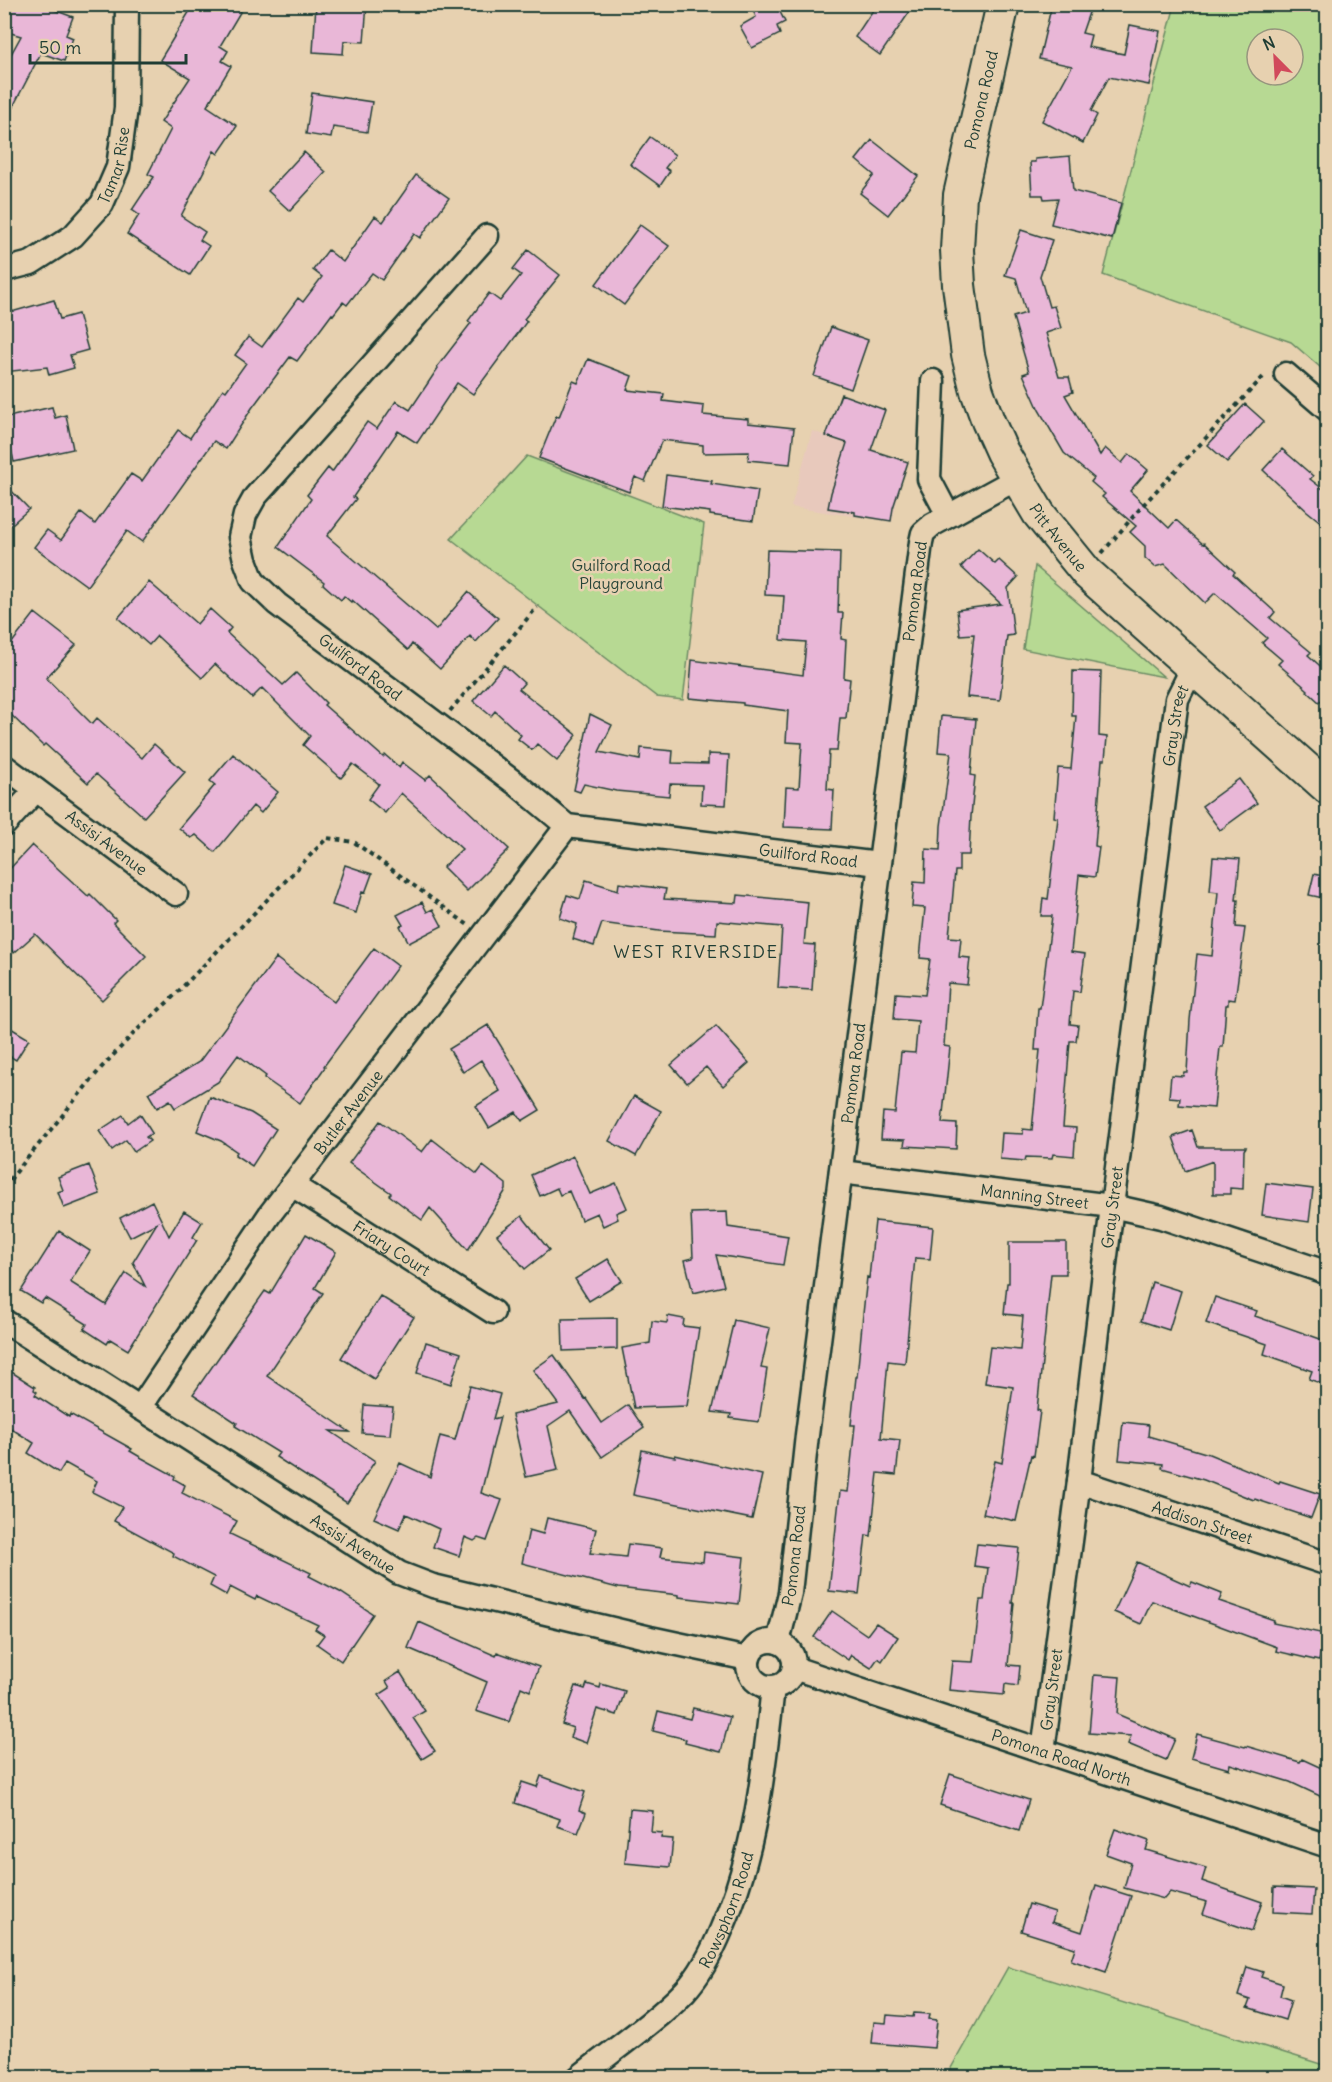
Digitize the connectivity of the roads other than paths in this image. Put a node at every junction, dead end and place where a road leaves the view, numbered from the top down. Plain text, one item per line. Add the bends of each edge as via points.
1 (127, 4) edge
2 (1003, 4) edge
3 (960, 195) joint
4 (487, 236) dead end
5 (4, 270) edge
6 (1286, 374) road end
7 (933, 381) dead end
8 (1328, 410) edge
9 (1018, 478) junction
10 (948, 515) junction
11 (1192, 667) junction
12 (4, 766) edge
13 (1328, 788) edge
14 (36, 790) junction
15 (4, 825) edge
16 (567, 826) junction
17 (879, 864) junction
18 (176, 894) dead end
19 (842, 1172) junction
20 (292, 1185) junction
21 (1112, 1206) junction
22 (1328, 1273) edge
23 (493, 1312) dead end
24 (4, 1321) edge
25 (140, 1408) junction
26 (1079, 1481) junction
27 (1328, 1564) edge
28 (778, 1641) junction
29 (748, 1659) junction
30 (794, 1668) junction
31 (773, 1687) junction
32 (1043, 1751) junction
33 (1328, 1846) edge
34 (578, 2078) edge

1 - 5 street, Tamar Rise via 126,108 118,167 102,204 73,236 31,263
2 - 3 street, Pomona Road
3 - 9 street, Pitt Avenue via 958,285 968,355 988,422
4 - 16 street, Guilford Road via 255,497 245,515 240,537 253,581 269,596
6 - 8 street
7 - 10 street via 929,479
9 - 10 street, Pomona Road
9 - 11 street, Pitt Avenue via 1039,514 1087,573
10 - 17 street, Pomona Road via 923,533 921,542
11 - 13 street, Pitt Avenue
11 - 21 street, Gray Street via 1177,699
12 - 14 street, Assisi Avenue
14 - 15 street
14 - 18 street, Assisi Avenue
16 - 17 street, Guilford Road
16 - 20 street, Butler Avenue
17 - 19 street, Pomona Road
19 - 21 street, Manning Street
19 - 28 street, Pomona Road via 790,1593
20 - 23 street, Friary Court
20 - 25 street, Butler Avenue
21 - 22 street, Manning Street via 1161,1217
21 - 26 street, Gray Street
24 - 25 street, Assisi Avenue
25 - 29 street, Assisi Avenue via 399,1573 433,1586
26 - 27 street, Addison Street
26 - 32 street, Gray Street
28 - 29 street via 763,1642
28 - 30 street via 793,1655
29 - 31 street via 753,1679
30 - 31 street via 787,1681
30 - 32 street, Pomona Road North
31 - 34 street, Rowsphorn Road via 759,1802 747,1860 734,1902 712,1950 686,1990
32 - 33 street, Pomona Road North

